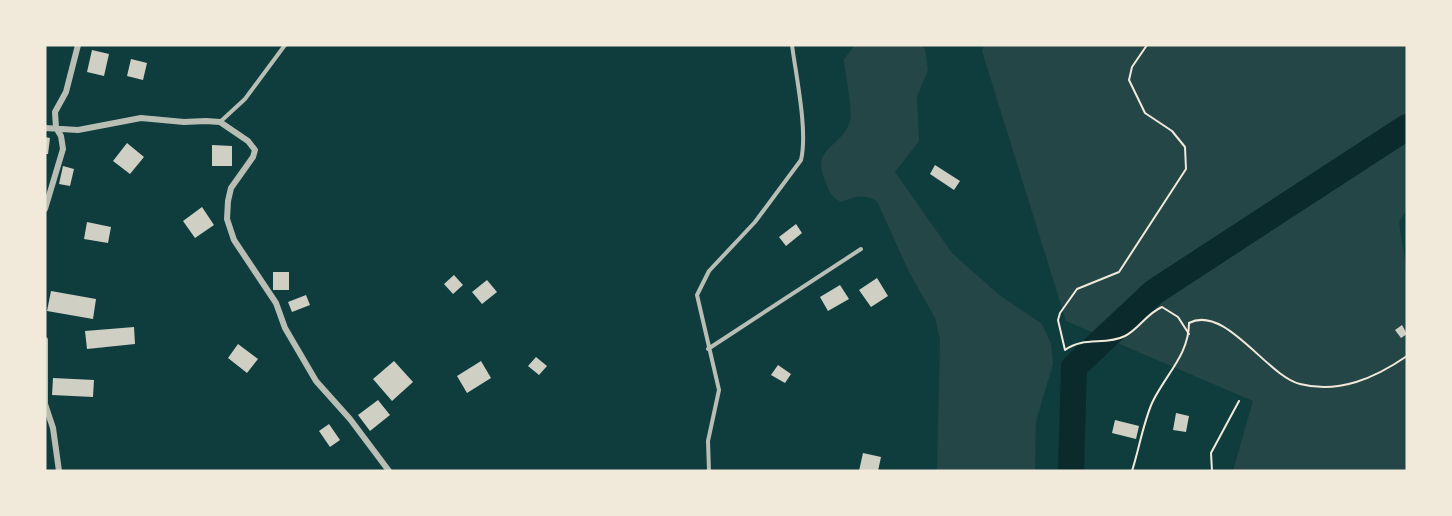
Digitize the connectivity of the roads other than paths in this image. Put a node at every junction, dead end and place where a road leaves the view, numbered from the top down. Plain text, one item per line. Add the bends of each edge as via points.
1 (78, 45) edge
2 (285, 45) edge
3 (792, 45) edge
4 (220, 122) junction
5 (45, 128) edge
6 (56, 128) junction
7 (45, 209) edge
8 (861, 249) dead end
9 (45, 340) edge
10 (708, 349) junction
11 (59, 471) edge
12 (389, 471) edge
13 (709, 471) edge

1 - 6 street via 66,92 55,112
2 - 4 lane via 245,99
3 - 10 lane via 802,123 801,159 755,222 699,286 696,295
4 - 6 street via 141,118 78,130
4 - 12 street via 255,150 231,188 227,219 234,240 276,303 285,328 316,381
5 - 6 street
6 - 7 street via 63,149
8 - 10 lane
9 - 11 street via 45,404
10 - 13 lane via 719,390 708,441

